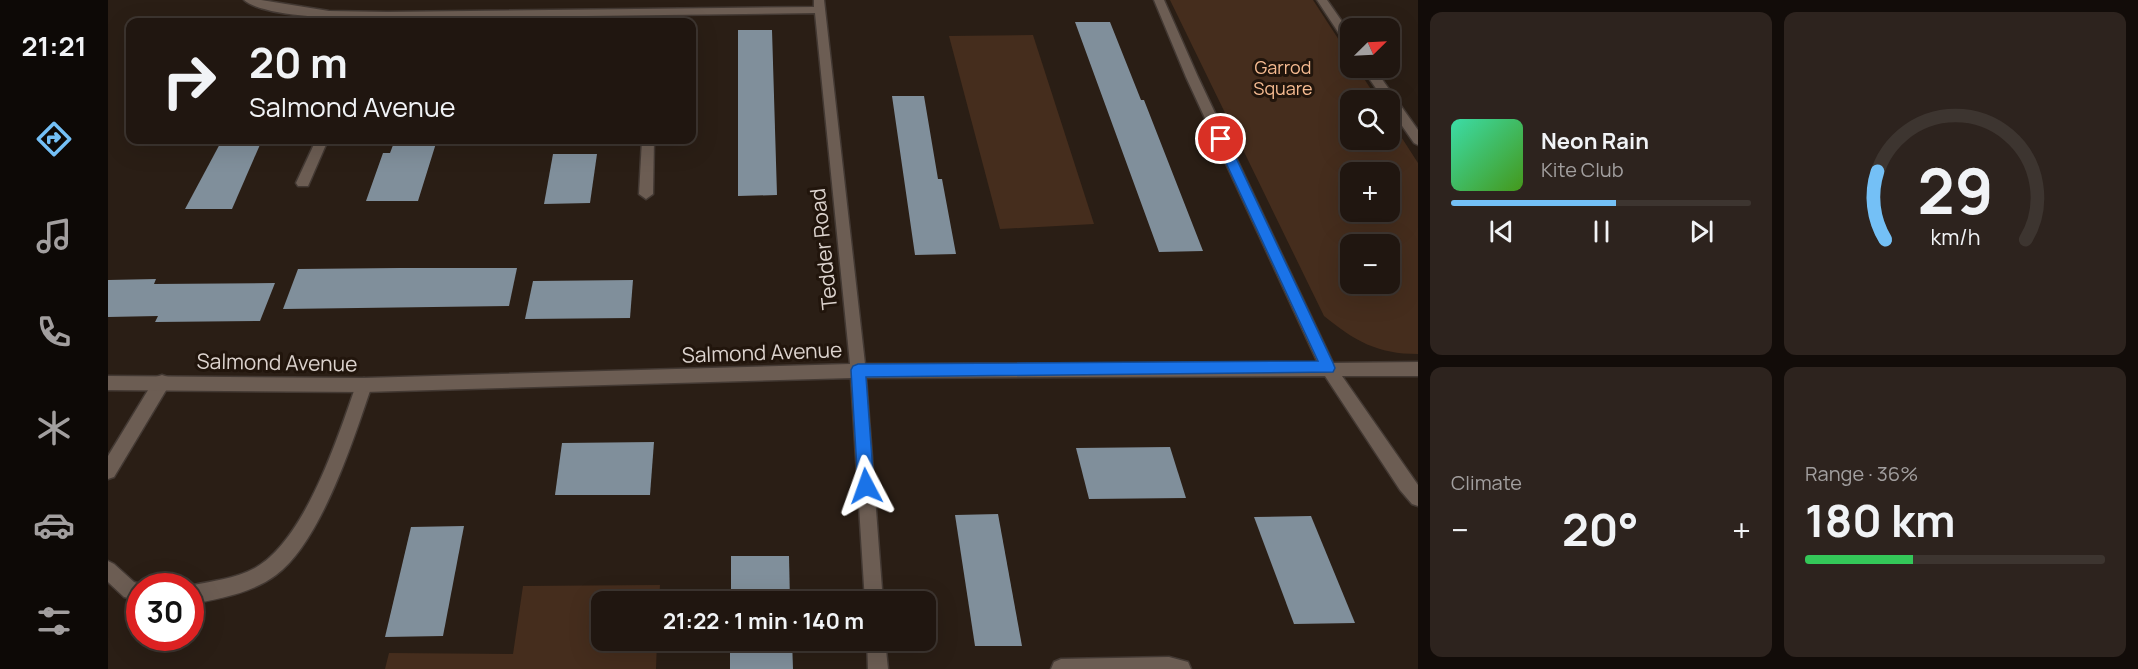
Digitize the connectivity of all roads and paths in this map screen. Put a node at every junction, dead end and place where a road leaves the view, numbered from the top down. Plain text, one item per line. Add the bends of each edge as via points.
1 (249, 0) edge
2 (567, 0) edge
3 (1159, 0) edge
4 (1322, 0) edge
5 (272, 3) edge
6 (819, 5) edge
7 (564, 13) junction
8 (653, 17) edge
9 (381, 18) edge
10 (423, 18) edge
11 (1340, 26) edge
12 (1375, 78) edge
13 (1418, 140) edge
14 (320, 144) edge
15 (648, 144) edge
16 (303, 183) dead end
17 (646, 194) dead end
18 (1328, 368) junction
19 (1418, 369) edge
20 (858, 370) junction
21 (162, 382) junction
22 (108, 383) edge
23 (364, 385) junction
24 (108, 471) edge
25 (1418, 498) edge
26 (108, 570) edge
27 (126, 587) edge
28 (873, 591) edge
29 (204, 593) edge
30 (877, 651) edge
31 (878, 669) edge
32 (1061, 669) edge
33 (1181, 669) edge

1 - 5 street
2 - 7 street
3 - 18 street
4 - 11 street
5 - 9 street via 310,13
6 - 8 street
6 - 20 street, Tedder Road
7 - 8 street
7 - 10 street
12 - 13 street
14 - 16 street
15 - 17 street
18 - 19 street, Salmond Avenue
18 - 20 street, Salmond Avenue
18 - 25 street
20 - 23 street, Salmond Avenue
20 - 28 street, Tedder Road
21 - 22 street, Salmond Avenue
21 - 23 street, Salmond Avenue
21 - 24 street
23 - 29 street via 320,496 278,562 250,579
26 - 27 street
30 - 31 street
32 - 33 street

